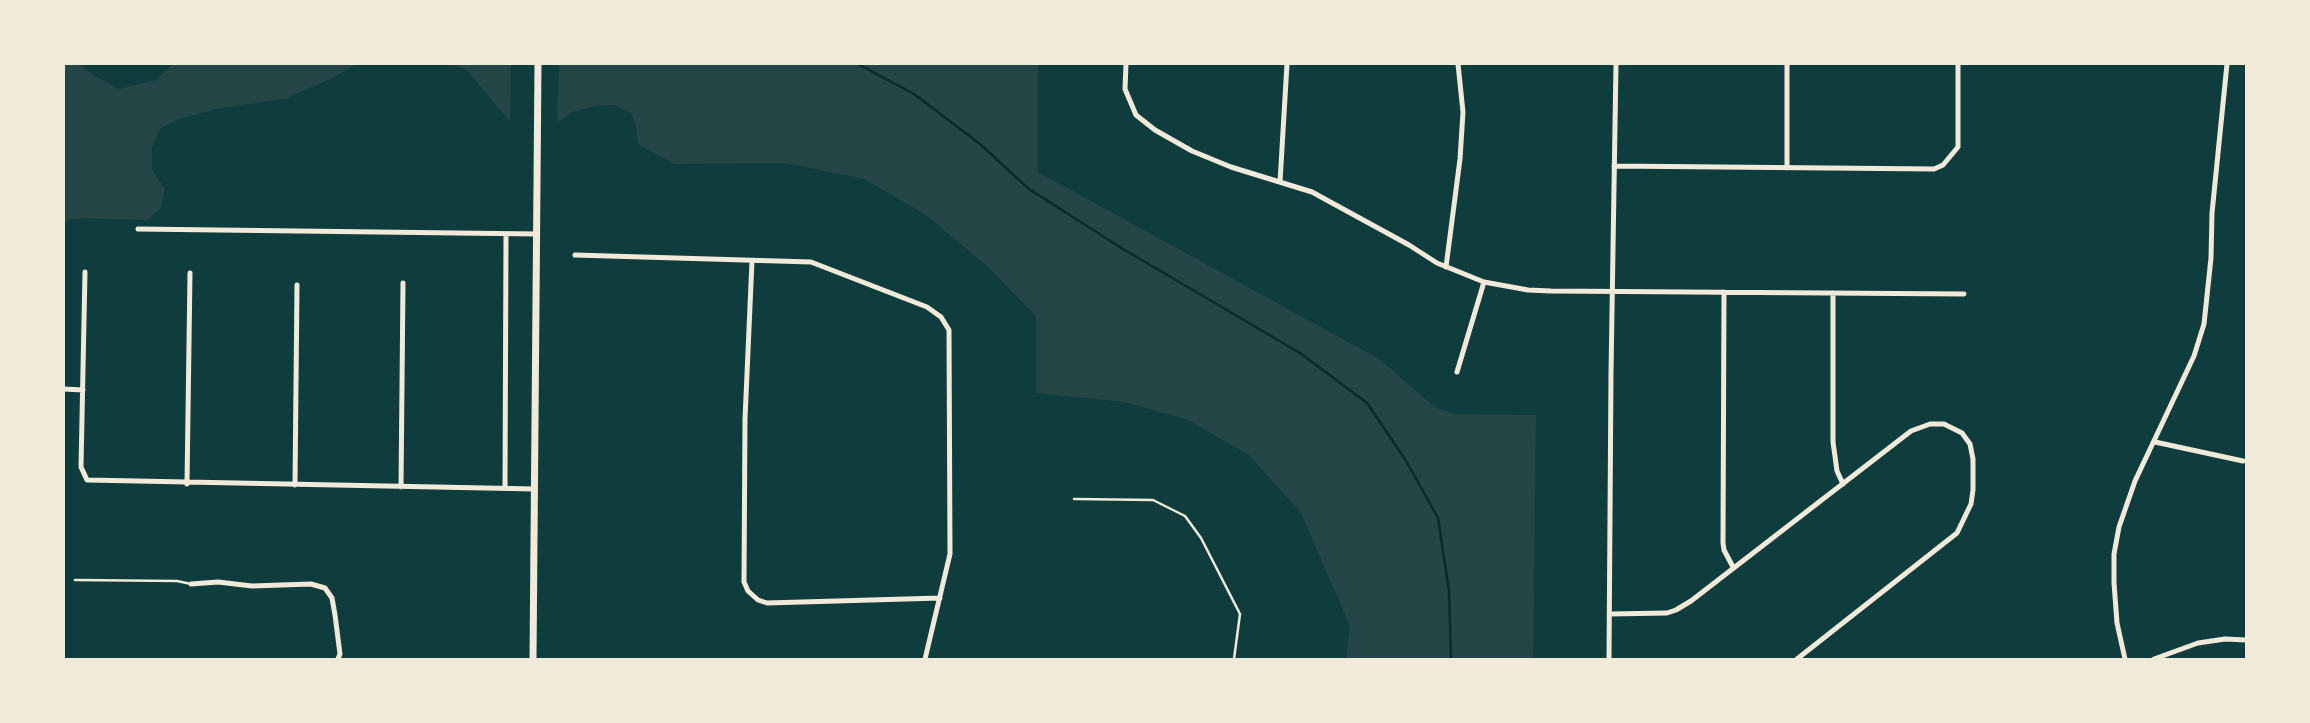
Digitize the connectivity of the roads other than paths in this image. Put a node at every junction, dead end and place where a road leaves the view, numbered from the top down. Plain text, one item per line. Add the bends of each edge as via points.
1 (538, 64) edge
2 (1126, 64) edge
3 (1287, 64) edge
4 (1458, 64) edge
5 (1616, 64) edge
6 (1787, 64) edge
7 (1958, 64) edge
8 (2227, 64) edge
9 (1614, 166) junction
10 (1787, 168) junction
11 (1280, 182) junction
12 (138, 229) dead end
13 (506, 234) junction
14 (537, 234) junction
15 (575, 255) dead end
16 (752, 261) junction
17 (1446, 267) junction
18 (85, 272) dead end
19 (190, 272) dead end
20 (1484, 282) junction
21 (403, 283) dead end
22 (297, 284) dead end
23 (1613, 292) junction
24 (1724, 292) junction
25 (1833, 293) junction
26 (1964, 294) dead end
27 (1457, 372) dead end
28 (64, 389) edge
29 (83, 390) junction
30 (2155, 442) junction
31 (2243, 461) dead end
32 (187, 484) junction
33 (1843, 484) junction
34 (295, 485) junction
35 (401, 487) junction
36 (506, 488) junction
37 (535, 489) junction
38 (1074, 499) dead end
39 (1734, 567) junction
40 (75, 580) dead end
41 (191, 584) joint
42 (940, 598) junction
43 (1610, 614) junction
44 (2246, 640) edge
45 (338, 659) edge
46 (534, 659) edge
47 (925, 659) edge
48 (1234, 659) edge
49 (1609, 659) edge
50 (1797, 659) edge
51 (2125, 659) edge
52 (2154, 659) edge

1 - 14 main road
2 - 11 street via 1125,89 1136,115 1155,130 1232,168
3 - 11 street
4 - 17 street via 1463,112
5 - 9 street
6 - 10 street
7 - 10 street via 1958,147 1943,165 1934,169
8 - 30 street via 2204,324 2194,356
9 - 10 street
9 - 23 street
11 - 17 street via 1312,192
12 - 13 street
13 - 14 street
13 - 36 street
14 - 37 main road
15 - 16 street
16 - 42 street via 811,262 927,307 941,317 949,330 950,554
16 - 42 street via 745,419 744,582 752,596 767,602
17 - 20 street
18 - 29 street
19 - 32 street
20 - 23 street via 1528,290
20 - 27 street
21 - 35 street
22 - 34 street
23 - 24 street
23 - 43 street
24 - 25 street
24 - 39 street via 1723,542
25 - 26 street
25 - 33 street via 1834,442 1837,471
28 - 29 street
29 - 32 street via 81,467 87,480
30 - 31 street
30 - 51 street via 2128,498 2114,554 2117,623
32 - 34 street
33 - 39 street
33 - 50 street via 1912,431 1930,424 1949,425 1962,433 1970,444 1973,459 1971,504 1957,533
34 - 35 street
35 - 36 street
36 - 37 street
37 - 46 main road
38 - 48 lane via 1154,500 1185,516 1201,538 1240,614
39 - 43 street via 1676,610
40 - 41 lane via 177,581
41 - 45 street via 311,584 325,588 332,598
42 - 47 street
43 - 49 street
44 - 52 street via 2198,643

